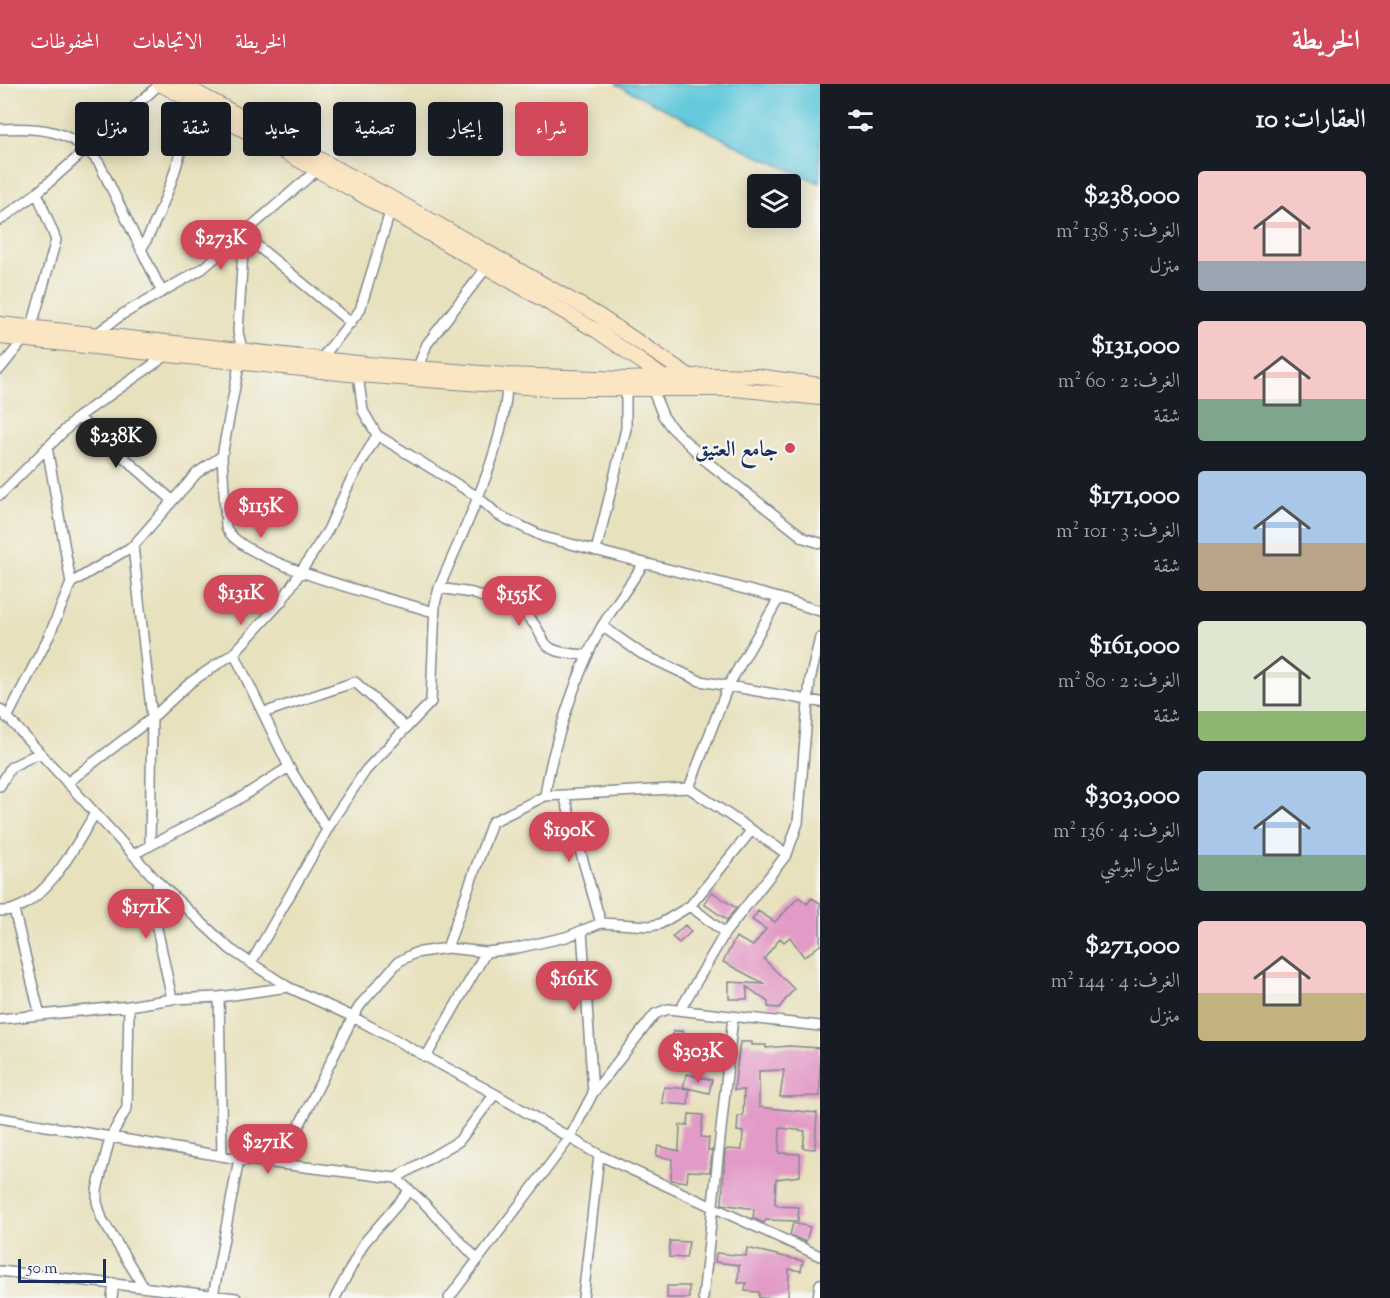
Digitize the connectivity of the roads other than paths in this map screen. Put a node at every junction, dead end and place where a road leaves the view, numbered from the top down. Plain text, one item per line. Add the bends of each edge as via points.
1 (160, 84) edge
2 (182, 84) edge
3 (139, 102) edge
4 (192, 102) edge
5 (231, 123) edge
6 (0, 129) edge
7 (75, 141) edge
8 (77, 156) edge
9 (93, 156) edge
10 (181, 156) edge
11 (317, 170) junction
12 (37, 194) junction
13 (390, 212) junction
14 (0, 219) edge
15 (244, 235) junction
16 (141, 250) junction
17 (487, 267) junction
18 (162, 292) junction
19 (351, 323) junction
20 (0, 324) edge
21 (32, 326) junction
22 (96, 334) junction
23 (0, 338) edge
24 (24, 339) junction
25 (626, 351) junction
26 (167, 354) junction
27 (241, 356) junction
28 (321, 359) junction
29 (418, 367) junction
30 (0, 369) edge
31 (358, 375) junction
32 (689, 376) junction
33 (665, 378) junction
34 (651, 384) junction
35 (626, 385) junction
36 (820, 385) edge
37 (507, 386) junction
38 (705, 387) junction
39 (678, 389) junction
40 (820, 398) edge
41 (78, 417) junction
42 (377, 435) junction
43 (47, 447) junction
44 (222, 456) junction
45 (0, 495) edge
46 (478, 497) junction
47 (172, 500) junction
48 (820, 543) edge
49 (133, 546) junction
50 (596, 550) junction
51 (643, 565) junction
52 (298, 572) junction
53 (71, 583) junction
54 (439, 588) junction
55 (779, 598) junction
56 (820, 611) edge
57 (434, 612) junction
58 (602, 626) junction
59 (820, 638) edge
60 (234, 653) junction
61 (588, 655) junction
62 (728, 686) junction
63 (808, 700) junction
64 (820, 702) edge
65 (0, 709) edge
66 (262, 713) junction
67 (7, 718) junction
68 (152, 718) junction
69 (406, 728) junction
70 (39, 753) junction
71 (11, 766) junction
72 (289, 767) junction
73 (0, 770) edge
74 (67, 783) junction
75 (0, 786) edge
76 (689, 788) junction
77 (564, 795) junction
78 (545, 796) junction
79 (95, 813) junction
80 (327, 829) junction
81 (752, 830) junction
82 (150, 846) junction
83 (134, 854) junction
84 (787, 854) junction
85 (158, 882) junction
86 (690, 906) junction
87 (14, 910) junction
88 (0, 911) edge
89 (601, 923) junction
90 (582, 930) junction
91 (725, 933) junction
92 (447, 948) junction
93 (486, 951) junction
94 (251, 963) junction
95 (288, 987) junction
96 (219, 997) junction
97 (172, 999) junction
98 (129, 1006) junction
99 (680, 1010) junction
100 (40, 1015) junction
101 (353, 1017) junction
102 (734, 1017) junction
103 (0, 1019) edge
104 (820, 1026) edge
105 (426, 1057) junction
106 (593, 1093) junction
107 (495, 1094) junction
108 (0, 1118) edge
109 (111, 1138) junction
110 (569, 1139) junction
111 (599, 1155) junction
112 (222, 1156) junction
113 (239, 1159) junction
114 (287, 1164) junction
115 (396, 1178) junction
116 (410, 1190) junction
117 (711, 1207) junction
118 (820, 1256) edge
119 (477, 1259) junction
120 (0, 1271) edge
121 (114, 1283) junction
122 (820, 1284) edge
123 (143, 1286) junction
124 (200, 1296) edge
125 (213, 1296) junction
126 (112, 1298) edge
127 (236, 1298) edge
128 (335, 1298) edge
129 (449, 1298) edge
130 (583, 1298) edge
131 (702, 1298) edge
132 (818, 1298) edge

1 - 3 street
1 - 4 main road
2 - 32 main road via 598,315
5 - 11 main road
6 - 7 street via 58,132
8 - 12 street
9 - 16 street
10 - 16 street via 158,221
11 - 13 main road
11 - 15 street
12 - 14 street
12 - 21 street via 56,240
13 - 17 main road
13 - 19 street via 360,310
15 - 18 street via 202,269
15 - 19 street
15 - 27 street via 238,332
16 - 18 street
17 - 25 main road
17 - 29 street via 426,344
18 - 22 street
19 - 28 street
20 - 21 main road
21 - 22 main road
22 - 27 main road
23 - 24 main road
24 - 26 main road
24 - 30 street
25 - 33 main road
25 - 35 main road
26 - 27 main road
26 - 41 street
27 - 28 main road
27 - 31 main road
27 - 44 street
28 - 29 main road
29 - 35 main road
31 - 37 main road
31 - 42 street via 359,399
32 - 33 main road
32 - 36 main road via 758,376
32 - 38 main road
33 - 34 main road
33 - 39 main road
34 - 35 main road
34 - 39 main road
34 - 48 street via 667,421 706,461 804,538
35 - 37 main road
35 - 50 street via 626,429
37 - 46 street via 504,415
38 - 39 main road
38 - 40 main road
41 - 43 street
41 - 47 street
42 - 46 street
42 - 52 street via 328,530
43 - 45 street
43 - 53 street
44 - 47 street via 197,473
44 - 52 street via 229,536
46 - 50 street via 498,515 544,537
46 - 54 street
47 - 49 street
49 - 53 street
49 - 68 street
50 - 51 street
51 - 55 street
51 - 58 street
52 - 57 street
52 - 60 street via 281,602
53 - 67 street
54 - 57 street
54 - 61 street via 472,593 520,610 549,649
55 - 56 street
55 - 62 street
57 - 69 street via 431,702
58 - 61 street
58 - 62 street via 642,654 700,681
59 - 63 street
60 - 66 street
60 - 68 street via 191,682
61 - 78 street via 553,755
62 - 63 street
62 - 76 street
63 - 64 street
63 - 84 street via 798,823
65 - 67 street
66 - 69 street via 355,682
66 - 72 street
67 - 70 street
68 - 74 street
68 - 82 street
69 - 80 street via 366,770
70 - 71 street
70 - 74 street
71 - 73 street
71 - 75 street
72 - 80 street
72 - 82 street
74 - 79 street
76 - 77 street
76 - 81 street
77 - 78 street
77 - 89 street
78 - 92 street via 492,822
79 - 83 street
79 - 87 street via 58,873
80 - 94 street
81 - 84 street
81 - 86 street
82 - 83 street
83 - 85 street
84 - 91 street
85 - 94 street via 230,949
85 - 97 street via 153,909
86 - 89 street via 650,926
86 - 91 street
87 - 88 street
87 - 100 street
89 - 90 street
90 - 93 street via 540,944
90 - 106 street
91 - 99 street
92 - 93 street
92 - 101 street via 415,953 398,962
93 - 105 street
94 - 95 street
95 - 96 street
95 - 101 street
96 - 97 street
96 - 112 street
97 - 98 street
98 - 100 street
98 - 109 street via 127,1108
99 - 102 street
99 - 106 street via 655,1014
100 - 103 street
101 - 105 street
101 - 114 street via 297,1130
102 - 104 street
102 - 117 street
105 - 107 street
106 - 110 street
107 - 110 street
107 - 115 street via 459,1141
108 - 109 street
109 - 112 street
109 - 123 street via 97,1202 102,1219
110 - 111 street
110 - 119 street
111 - 117 street
111 - 130 street
112 - 113 street
113 - 114 street
113 - 125 street
114 - 115 street
115 - 116 street
116 - 119 street
116 - 128 street via 364,1243
117 - 118 street
117 - 131 street
119 - 129 street
120 - 121 street
121 - 123 street
121 - 126 street
122 - 132 street
123 - 124 street
124 - 125 street
125 - 127 street

